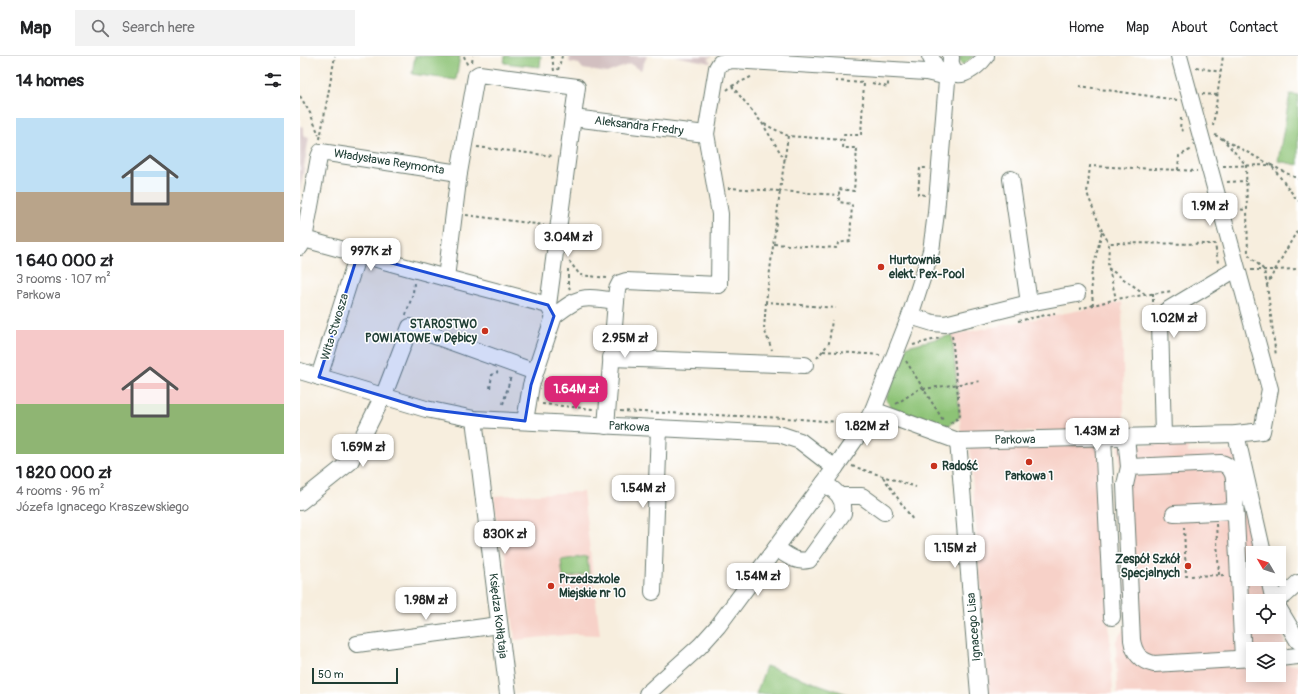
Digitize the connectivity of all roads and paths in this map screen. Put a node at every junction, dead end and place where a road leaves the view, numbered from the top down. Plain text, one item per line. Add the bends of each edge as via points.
1 (335, 56) edge
2 (464, 56) edge
3 (562, 56) edge
4 (987, 56) edge
5 (1223, 56) edge
6 (1180, 60) edge
7 (942, 66) edge
8 (475, 72) junction
9 (970, 72) junction
10 (1220, 72) junction
11 (555, 74) dead end
12 (761, 76) dead end
13 (832, 81) dead end
14 (864, 83) junction
15 (732, 86) junction
16 (879, 86) dead end
17 (1079, 86) dead end
18 (1178, 94) dead end
19 (724, 95) dead end
20 (300, 96) edge
21 (947, 102) junction
22 (1182, 114) dead end
23 (573, 118) junction
24 (762, 123) junction
25 (706, 134) junction
26 (788, 136) junction
27 (1186, 136) dead end
28 (1222, 138) junction
29 (844, 140) junction
30 (1188, 143) dead end
31 (320, 144) junction
32 (464, 145) junction
33 (553, 156) dead end
34 (785, 160) junction
35 (1246, 165) junction
36 (1271, 165) junction
37 (1178, 170) junction
38 (459, 173) junction
39 (1219, 173) junction
40 (1298, 179) edge
41 (1011, 180) dead end
42 (1246, 181) junction
43 (1226, 182) junction
44 (715, 187) junction
45 (1228, 189) dead end
46 (780, 191) junction
47 (839, 195) junction
48 (1298, 201) edge
49 (1232, 202) dead end
50 (1247, 210) junction
51 (454, 213) junction
52 (544, 226) dead end
53 (1298, 229) edge
54 (1102, 231) junction
55 (302, 243) edge
56 (1109, 243) junction
57 (774, 244) junction
58 (1215, 244) dead end
59 (358, 254) junction
60 (569, 261) dead end
61 (1108, 268) junction
62 (568, 269) dead end
63 (1236, 269) junction
64 (1298, 269) edge
65 (418, 270) junction
66 (1264, 270) junction
67 (1275, 270) junction
68 (446, 278) junction
69 (620, 283) junction
70 (1077, 294) dead end
71 (578, 298) junction
72 (1116, 299) junction
73 (616, 301) junction
74 (766, 302) junction
75 (1029, 303) junction
76 (1093, 306) junction
77 (836, 308) dead end
78 (551, 310) junction
79 (1072, 310) dead end
80 (910, 316) junction
81 (404, 318) dead end
82 (832, 320) dead end
83 (907, 346) dead end
84 (823, 352) junction
85 (887, 355) dead end
86 (903, 356) dead end
87 (611, 358) junction
88 (776, 363) junction
89 (805, 365) joint
90 (513, 369) dead end
91 (300, 371) edge
92 (536, 372) junction
93 (319, 377) junction
94 (981, 381) dead end
95 (956, 383) junction
96 (922, 388) junction
97 (382, 397) junction
98 (503, 404) dead end
99 (535, 404) dead end
100 (891, 407) dead end
101 (873, 410) junction
102 (606, 418) junction
103 (474, 419) junction
104 (525, 422) junction
105 (659, 428) junction
106 (863, 428) junction
107 (1236, 434) junction
108 (1163, 436) junction
109 (1126, 437) junction
110 (1103, 438) junction
111 (958, 441) junction
112 (841, 466) junction
113 (1129, 468) junction
114 (882, 476) junction
115 (824, 483) junction
116 (916, 487) dead end
117 (840, 496) junction
118 (300, 502) edge
119 (1235, 511) junction
120 (884, 512) dead end
121 (1178, 514) joint
122 (913, 520) dead end
123 (1215, 521) dead end
124 (1261, 546) edge
125 (776, 548) junction
126 (1239, 574) junction
127 (1219, 575) junction
128 (1298, 583) edge
129 (653, 592) dead end
130 (1286, 595) edge
131 (1112, 617) dead end
132 (1286, 621) edge
133 (499, 625) junction
134 (1298, 641) edge
135 (1246, 642) edge
136 (357, 644) dead end
137 (1298, 656) edge
138 (1286, 657) edge
139 (1246, 658) edge
140 (508, 694) edge
141 (647, 694) edge
142 (979, 694) edge

1 - 31 path
2 - 8 path
3 - 11 path via 558,72
4 - 9 street
5 - 10 path
6 - 10 path
6 - 39 street
7 - 9 street via 958,73
7 - 21 street
7 - 25 street via 724,61 717,68
8 - 23 street via 577,87
8 - 32 street
9 - 21 street via 952,91
10 - 28 path via 1212,133
12 - 15 path via 753,76
13 - 14 path
14 - 16 path
14 - 29 path via 861,135 844,134
15 - 19 path
15 - 24 path
17 - 18 path via 1180,100
20 - 31 path via 310,113
21 - 80 street via 931,251
22 - 27 path via 1180,129 1184,130
23 - 25 street, Aleksandra Fredry
23 - 78 street
24 - 26 path
24 - 34 path
25 - 44 street
26 - 29 path
26 - 34 path
28 - 35 path
28 - 36 path
29 - 47 path via 842,148 857,148 854,191 839,190
30 - 37 path via 1190,150 1179,156
31 - 38 street, Władysława Reymonta
31 - 55 street, Władysława Reymonta
32 - 33 path
32 - 38 street
34 - 46 path
35 - 36 path
35 - 39 path via 1222,166
35 - 42 path
36 - 40 path
36 - 48 path
37 - 39 path
37 - 54 path via 1090,166 1087,193
38 - 51 street
39 - 43 path
39 - 63 street
41 - 75 street
42 - 43 path
42 - 50 path
43 - 45 path
44 - 46 path
44 - 69 street via 720,214 719,284 626,281
46 - 47 path
46 - 57 path
47 - 57 path via 839,202 852,204 850,241 838,243 837,248
49 - 50 path via 1234,209
50 - 66 path via 1248,254
51 - 52 path
51 - 68 street
53 - 67 path
54 - 56 path
54 - 76 path via 1091,277
55 - 59 street
56 - 58 path
56 - 61 path
57 - 74 path
59 - 65 street
59 - 93 street, Wita Stwosza
60 - 69 path via 580,276 601,277
61 - 72 path
61 - 72 path via 1145,294
62 - 71 path via 568,285
63 - 66 path
63 - 107 street, Parkowa via 1270,390 1262,431
63 - 108 street via 1166,311 1160,322
64 - 67 path
65 - 68 street
65 - 81 path
66 - 67 path
66 - 67 path via 1267,285
68 - 78 street
69 - 73 street
70 - 75 street
71 - 73 street
71 - 78 street
72 - 76 path
73 - 87 street
74 - 77 path
74 - 88 path via 764,329
75 - 80 street via 945,324
76 - 79 path
78 - 92 street
80 - 101 street
82 - 84 path via 829,343
83 - 95 path via 952,335
84 - 85 path
84 - 89 path
86 - 96 path
87 - 88 street
87 - 102 street
88 - 89 street
90 - 98 path
91 - 93 street, Parkowa
92 - 97 street via 410,327
92 - 104 street
93 - 97 street, Parkowa
94 - 95 path
95 - 96 path
95 - 96 path via 960,417 946,426
96 - 100 path
97 - 103 street, Parkowa
97 - 118 street via 350,462
99 - 102 path
101 - 106 street
101 - 111 street, Parkowa
102 - 104 street, Parkowa
102 - 105 street, Parkowa
102 - 106 path via 786,418 857,424
103 - 104 street, Parkowa
103 - 133 street, Księdza Kołłątaja
105 - 112 street, Parkowa via 779,434 800,442
105 - 129 street
106 - 112 street
107 - 108 street, Parkowa
107 - 124 street
108 - 109 street, Parkowa
109 - 110 street, Parkowa
109 - 113 street
110 - 111 street, Parkowa
110 - 131 street
111 - 142 street, Ignacego Lisa
112 - 114 path
112 - 115 street
113 - 119 street via 1224,464 1230,468 1233,475
113 - 139 street via 1125,486 1132,640 1135,651 1143,660 1154,664
114 - 116 path
114 - 122 path
115 - 117 street
115 - 125 street
117 - 120 street via 862,496
117 - 125 street via 844,504 843,513 809,560 793,560
119 - 121 street
119 - 126 street
121 - 127 path via 1186,576
123 - 127 path
125 - 141 street via 718,626
126 - 127 path
126 - 135 street
128 - 130 street
132 - 134 street
133 - 136 street
133 - 140 street, Księdza Kołłątaja
137 - 138 street

